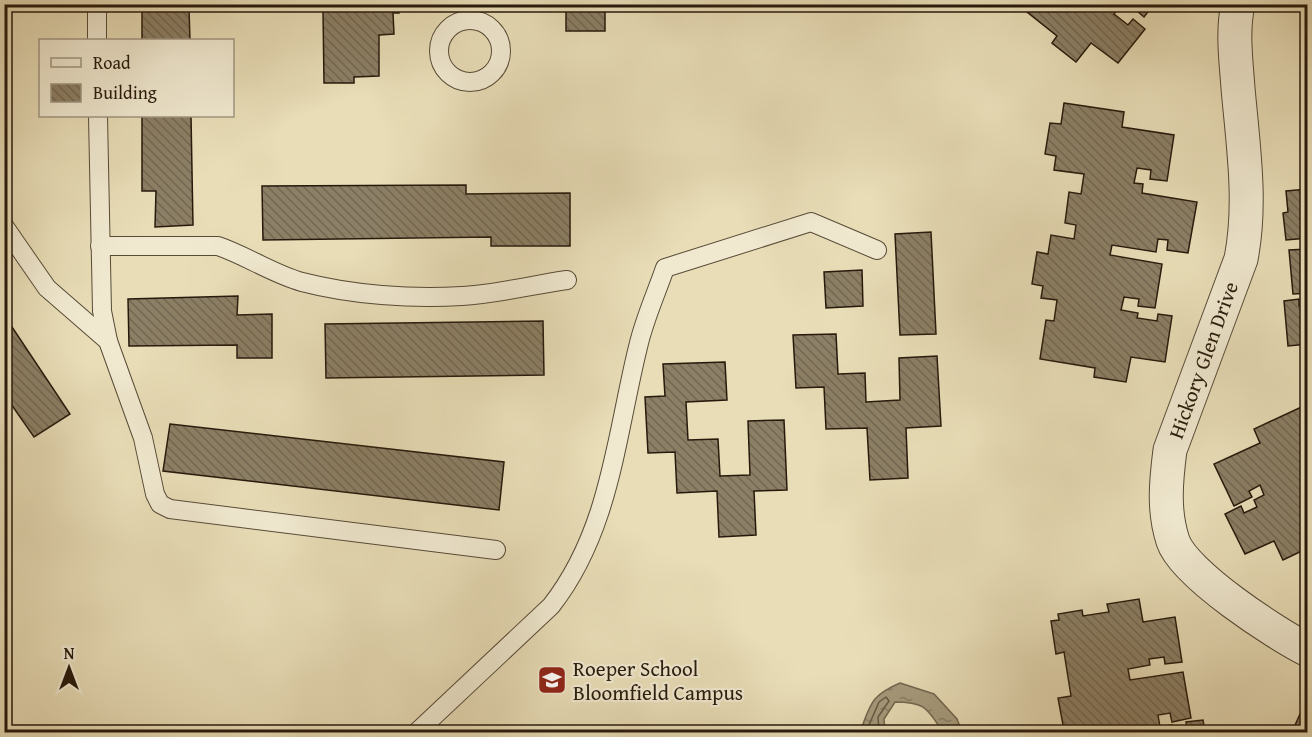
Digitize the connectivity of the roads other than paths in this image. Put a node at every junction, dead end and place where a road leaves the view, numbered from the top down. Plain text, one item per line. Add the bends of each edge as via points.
1 (97, 4) edge
2 (1238, 4) edge
3 (97, 39) edge
4 (98, 117) edge
5 (4, 226) edge
6 (100, 246) junction
7 (877, 250) dead end
8 (567, 280) dead end
9 (108, 341) junction
10 (496, 550) dead end
11 (1308, 650) edge
12 (417, 732) edge

1 - 3 lane
2 - 11 street, Hickory Glen Drive via 1234,43 1247,197 1244,244 1170,450 1166,512 1174,544 1201,578
4 - 6 lane
5 - 9 lane via 47,288
6 - 8 lane via 218,246 301,282 410,297 464,296
6 - 9 lane via 102,311
7 - 12 lane via 811,222 664,268 638,345 606,494 579,565 551,606
9 - 10 lane via 143,438 160,504 170,509

